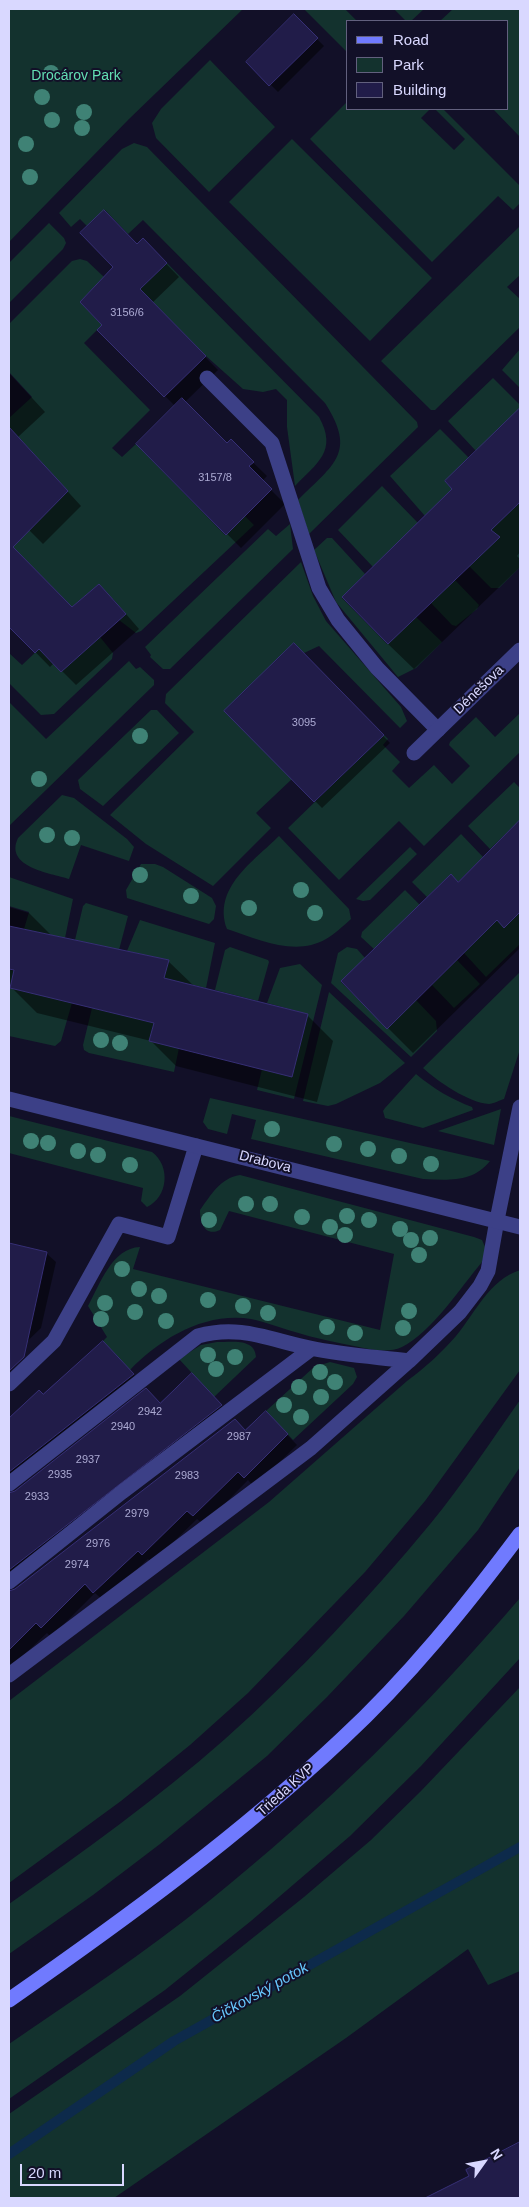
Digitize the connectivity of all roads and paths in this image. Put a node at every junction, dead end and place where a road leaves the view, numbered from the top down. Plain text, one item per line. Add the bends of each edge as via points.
1 (207, 378) dead end
2 (520, 650) edge
3 (438, 730) junction
4 (414, 753) dead end
5 (9, 1100) edge
6 (520, 1107) edge
7 (196, 1146) junction
8 (498, 1220) junction
9 (520, 1227) edge
10 (311, 1349) junction
11 (409, 1361) junction
12 (9, 1384) edge
13 (9, 1484) edge
14 (520, 1534) edge
15 (9, 1582) edge
16 (9, 1675) edge
17 (9, 2000) edge

1 - 3 street via 272,443 319,588 338,620 377,668
2 - 3 street, Dénešova
3 - 4 street, Dénešova
5 - 7 street, Drabova
6 - 8 street
7 - 8 street, Drabova
7 - 12 street via 168,1237 119,1224 54,1341
8 - 9 street, Drabova
8 - 11 street via 488,1271 480,1286 460,1312
10 - 11 street
10 - 13 street via 229,1330 198,1336
10 - 15 street
11 - 16 street via 311,1448
14 - 17 street, Trieda KVP via 414,1664 344,1738 264,1810 203,1859 125,1920

